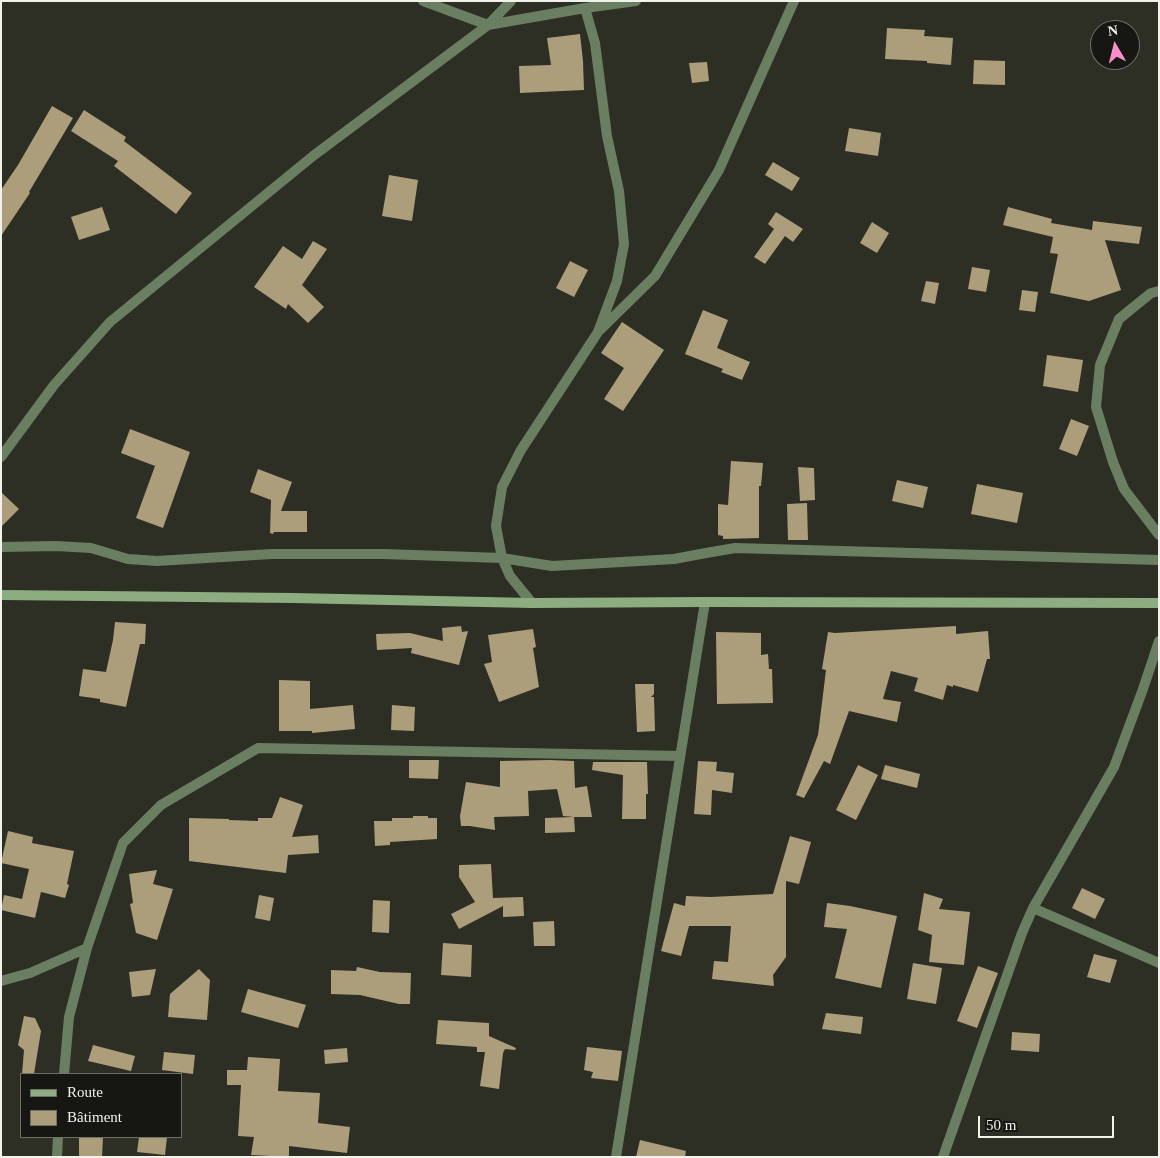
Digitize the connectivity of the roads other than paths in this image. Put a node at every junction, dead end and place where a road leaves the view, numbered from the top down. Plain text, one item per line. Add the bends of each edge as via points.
1 (423, 1) edge
2 (512, 1) edge
3 (636, 1) edge
4 (794, 1) edge
5 (585, 8) junction
6 (488, 25) junction
7 (1159, 291) edge
8 (598, 332) junction
9 (1, 457) edge
10 (1159, 535) edge
11 (1, 547) edge
12 (502, 558) junction
13 (1159, 560) edge
14 (1, 595) edge
15 (705, 602) junction
16 (532, 603) junction
17 (1159, 603) edge
18 (1159, 642) edge
19 (680, 756) junction
20 (1032, 908) junction
21 (86, 948) junction
22 (1159, 963) edge
23 (1, 981) edge
24 (64, 1073) edge
25 (58, 1138) edge
26 (56, 1157) edge
27 (616, 1157) edge
28 (943, 1157) edge

1 - 6 street
2 - 6 street
3 - 5 street
4 - 8 street via 719,170 655,276
5 - 6 street
5 - 8 street via 595,43 607,136 619,191 624,244 617,281
6 - 9 street via 313,156 110,322 54,385
7 - 10 street via 1151,293 1119,319 1100,365 1096,407 1124,489
8 - 12 street via 521,450 502,487 496,526
11 - 12 street via 91,548 128,559 157,561 272,554
12 - 13 street via 552,566 576,565 674,560 735,548
12 - 16 street via 510,576
14 - 16 main road
15 - 16 main road
15 - 17 main road
15 - 19 street
18 - 20 street via 1114,767
19 - 21 street via 258,748 161,805 124,843
19 - 27 street
20 - 22 street
20 - 28 street
21 - 23 street via 30,973
21 - 24 street via 69,1018
25 - 26 street

